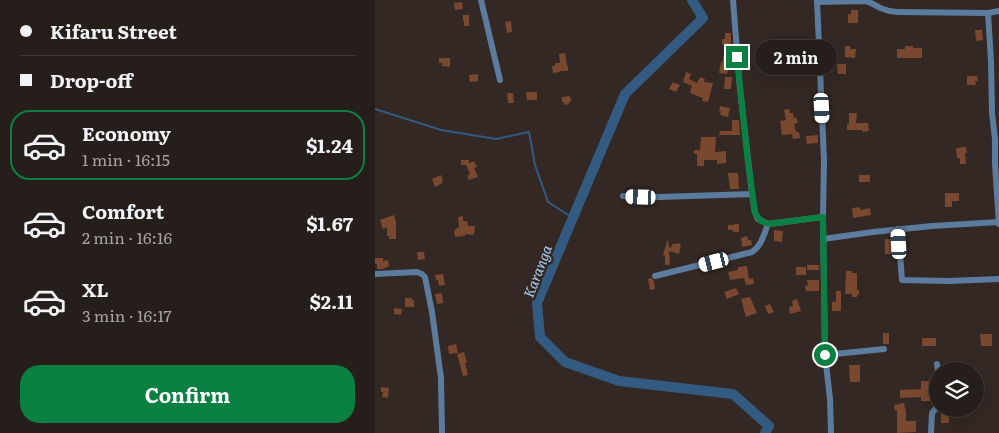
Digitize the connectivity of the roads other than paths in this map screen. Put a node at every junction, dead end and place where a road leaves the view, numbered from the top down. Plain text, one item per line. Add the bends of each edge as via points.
1 (481, 0) edge
2 (733, 0) edge
3 (817, 1) edge
4 (999, 11) edge
5 (988, 13) junction
6 (500, 80) dead end
7 (999, 107) edge
8 (991, 113) junction
9 (752, 194) junction
10 (623, 196) dead end
11 (823, 217) junction
12 (999, 223) edge
13 (769, 224) junction
14 (898, 229) junction
15 (823, 239) junction
16 (375, 274) edge
17 (655, 276) dead end
18 (999, 279) edge
19 (884, 349) dead end
20 (825, 355) junction
21 (932, 417) edge
22 (442, 433) edge
23 (831, 433) edge
24 (931, 433) edge

1 - 6 street
2 - 9 street
3 - 5 street via 866,1 897,12
3 - 11 street via 824,160
4 - 5 street
5 - 8 street
7 - 8 street
8 - 12 street
9 - 10 street
9 - 13 street via 757,217
11 - 13 street
11 - 15 street
12 - 14 street
13 - 17 street via 761,244 753,252
14 - 15 street
14 - 18 street via 902,280
15 - 20 street
16 - 22 street via 417,272 425,277 441,378
19 - 20 street
20 - 23 street
21 - 24 street

